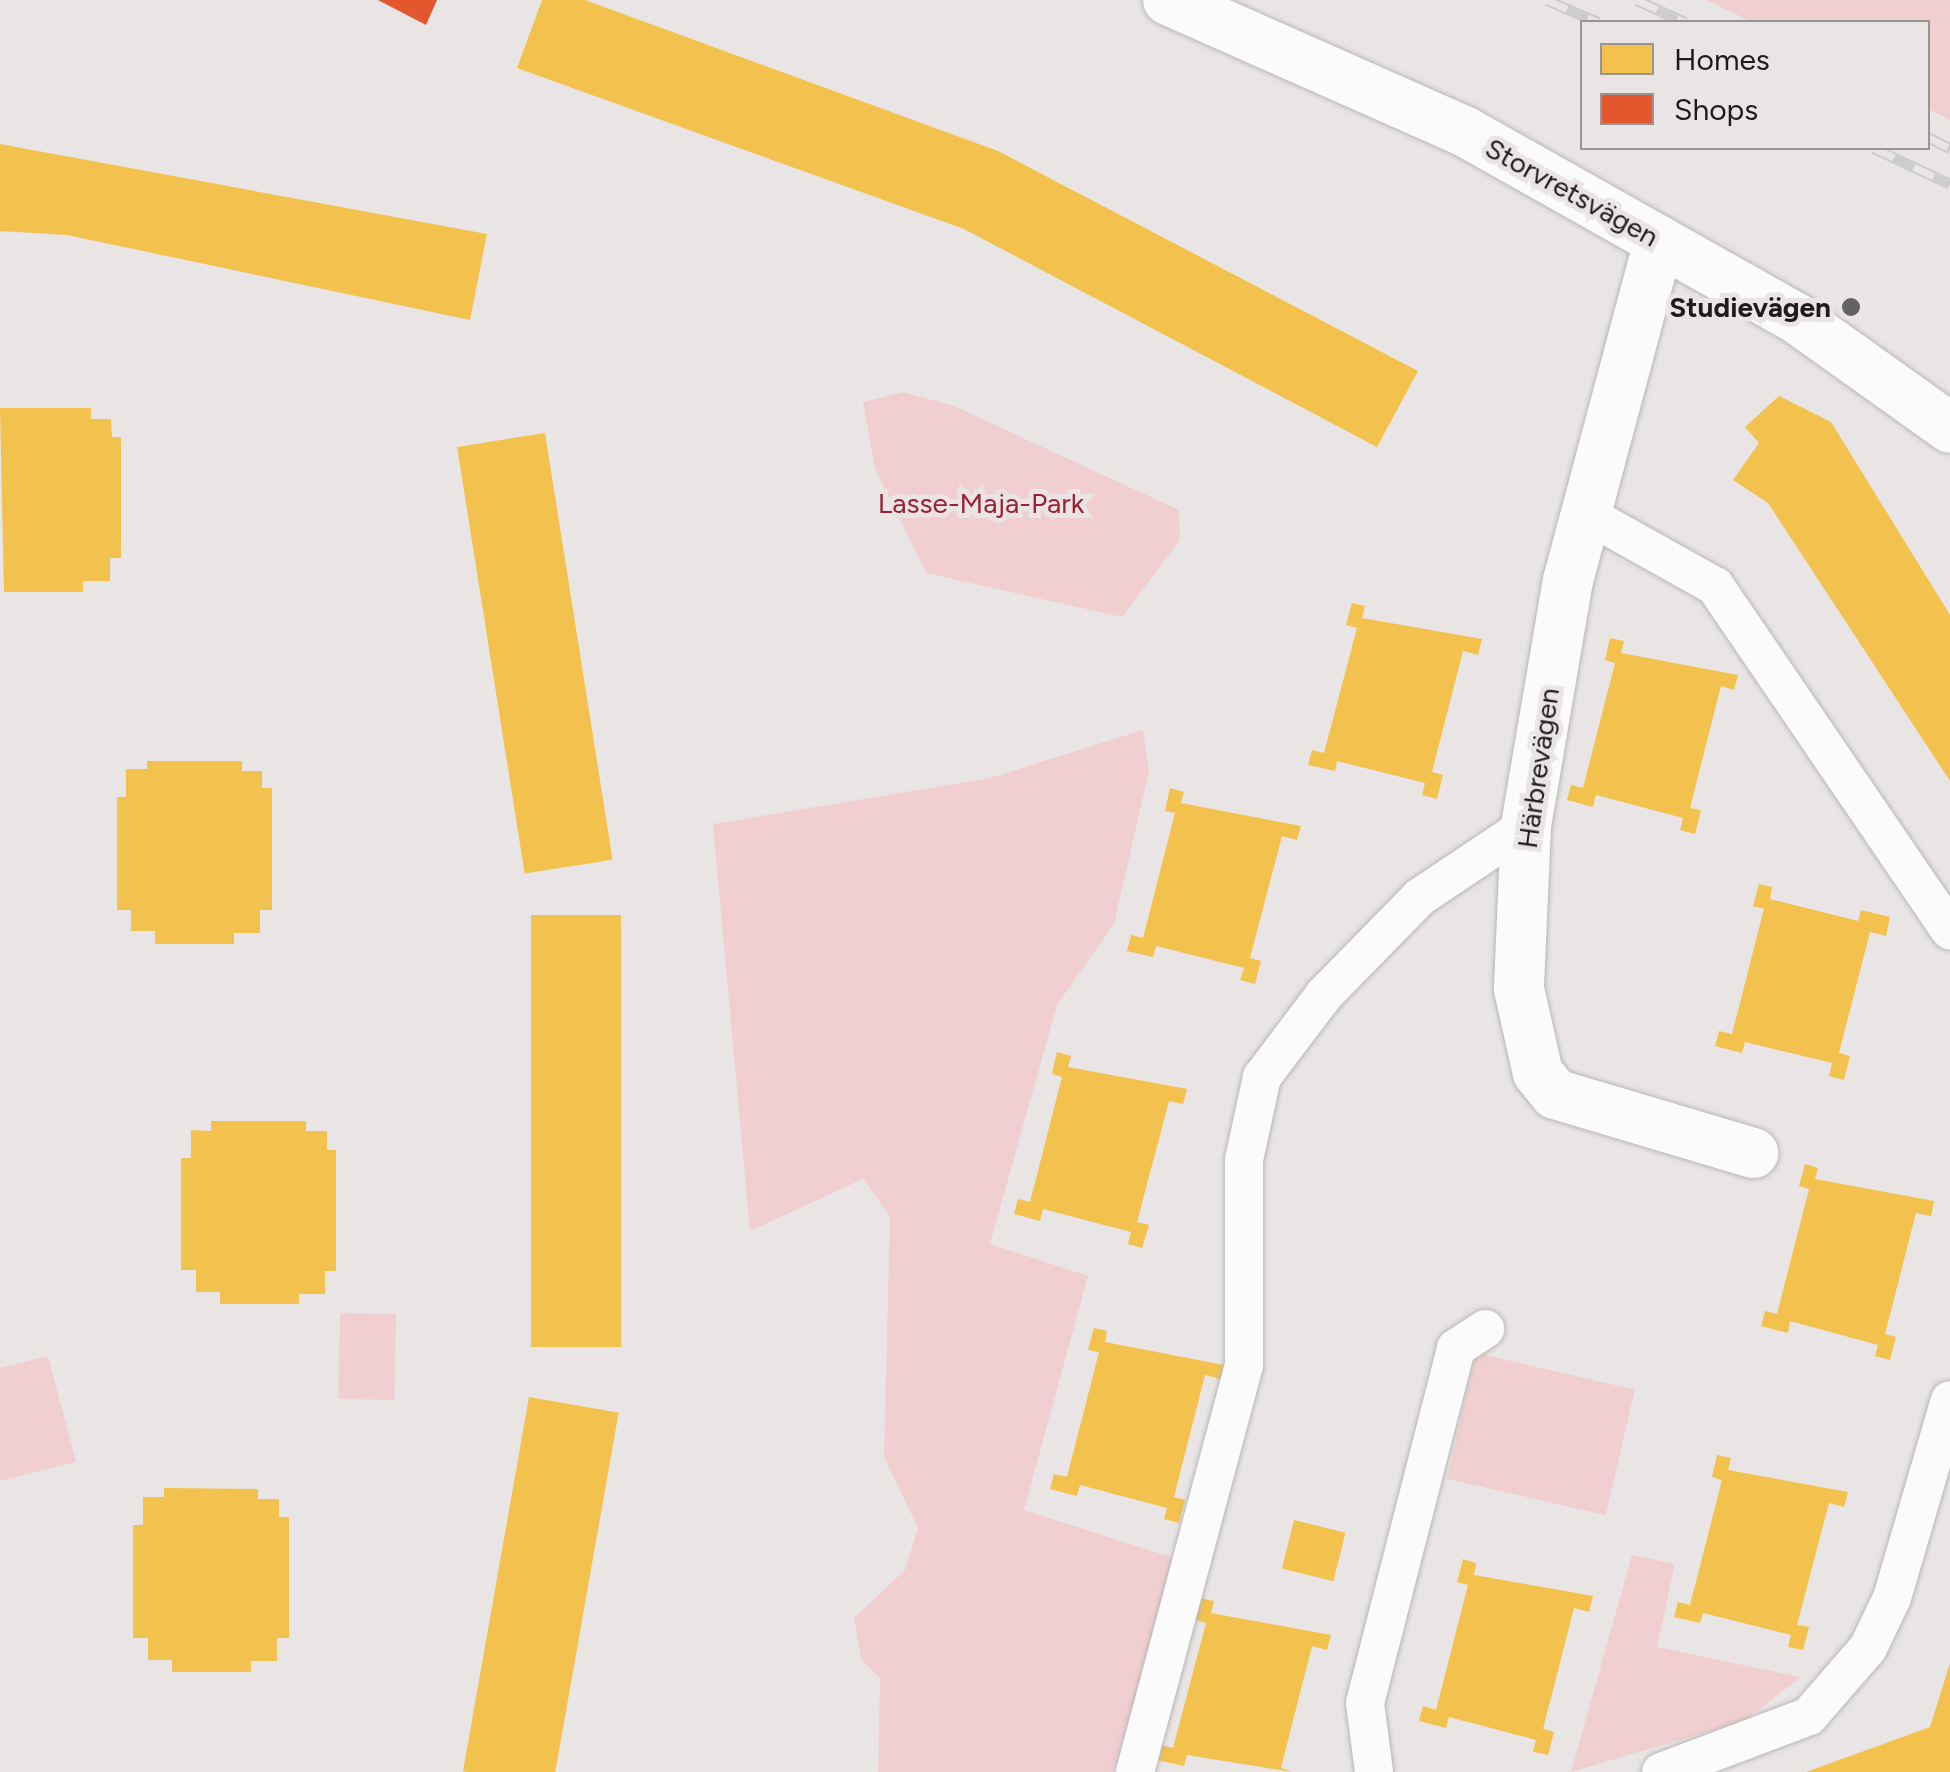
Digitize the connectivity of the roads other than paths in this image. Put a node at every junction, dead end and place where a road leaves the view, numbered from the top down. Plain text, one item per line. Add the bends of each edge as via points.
1 (1168, 0) edge
2 (1659, 241) junction
3 (1950, 428) edge
4 (1586, 514) junction
5 (1526, 826) junction
6 (1950, 931) edge
7 (1753, 1153) dead end
8 (1485, 1329) dead end
9 (1950, 1400) edge
10 (1135, 1772) edge
11 (1374, 1772) edge
12 (1661, 1772) edge

1 - 2 street, Storvretsvägen via 1464,131
2 - 3 street, Storvretsvägen via 1796,318
2 - 4 street, Härbrevägen
4 - 5 street, Härbrevägen
4 - 6 street via 1715,586
5 - 7 street, Härbrevägen via 1520,988 1538,1073 1555,1094 1584,1106
5 - 10 street via 1420,898 1324,995 1262,1076 1244,1160 1244,1366
8 - 11 street via 1456,1348 1365,1703
9 - 12 street via 1892,1598 1868,1648 1808,1716

